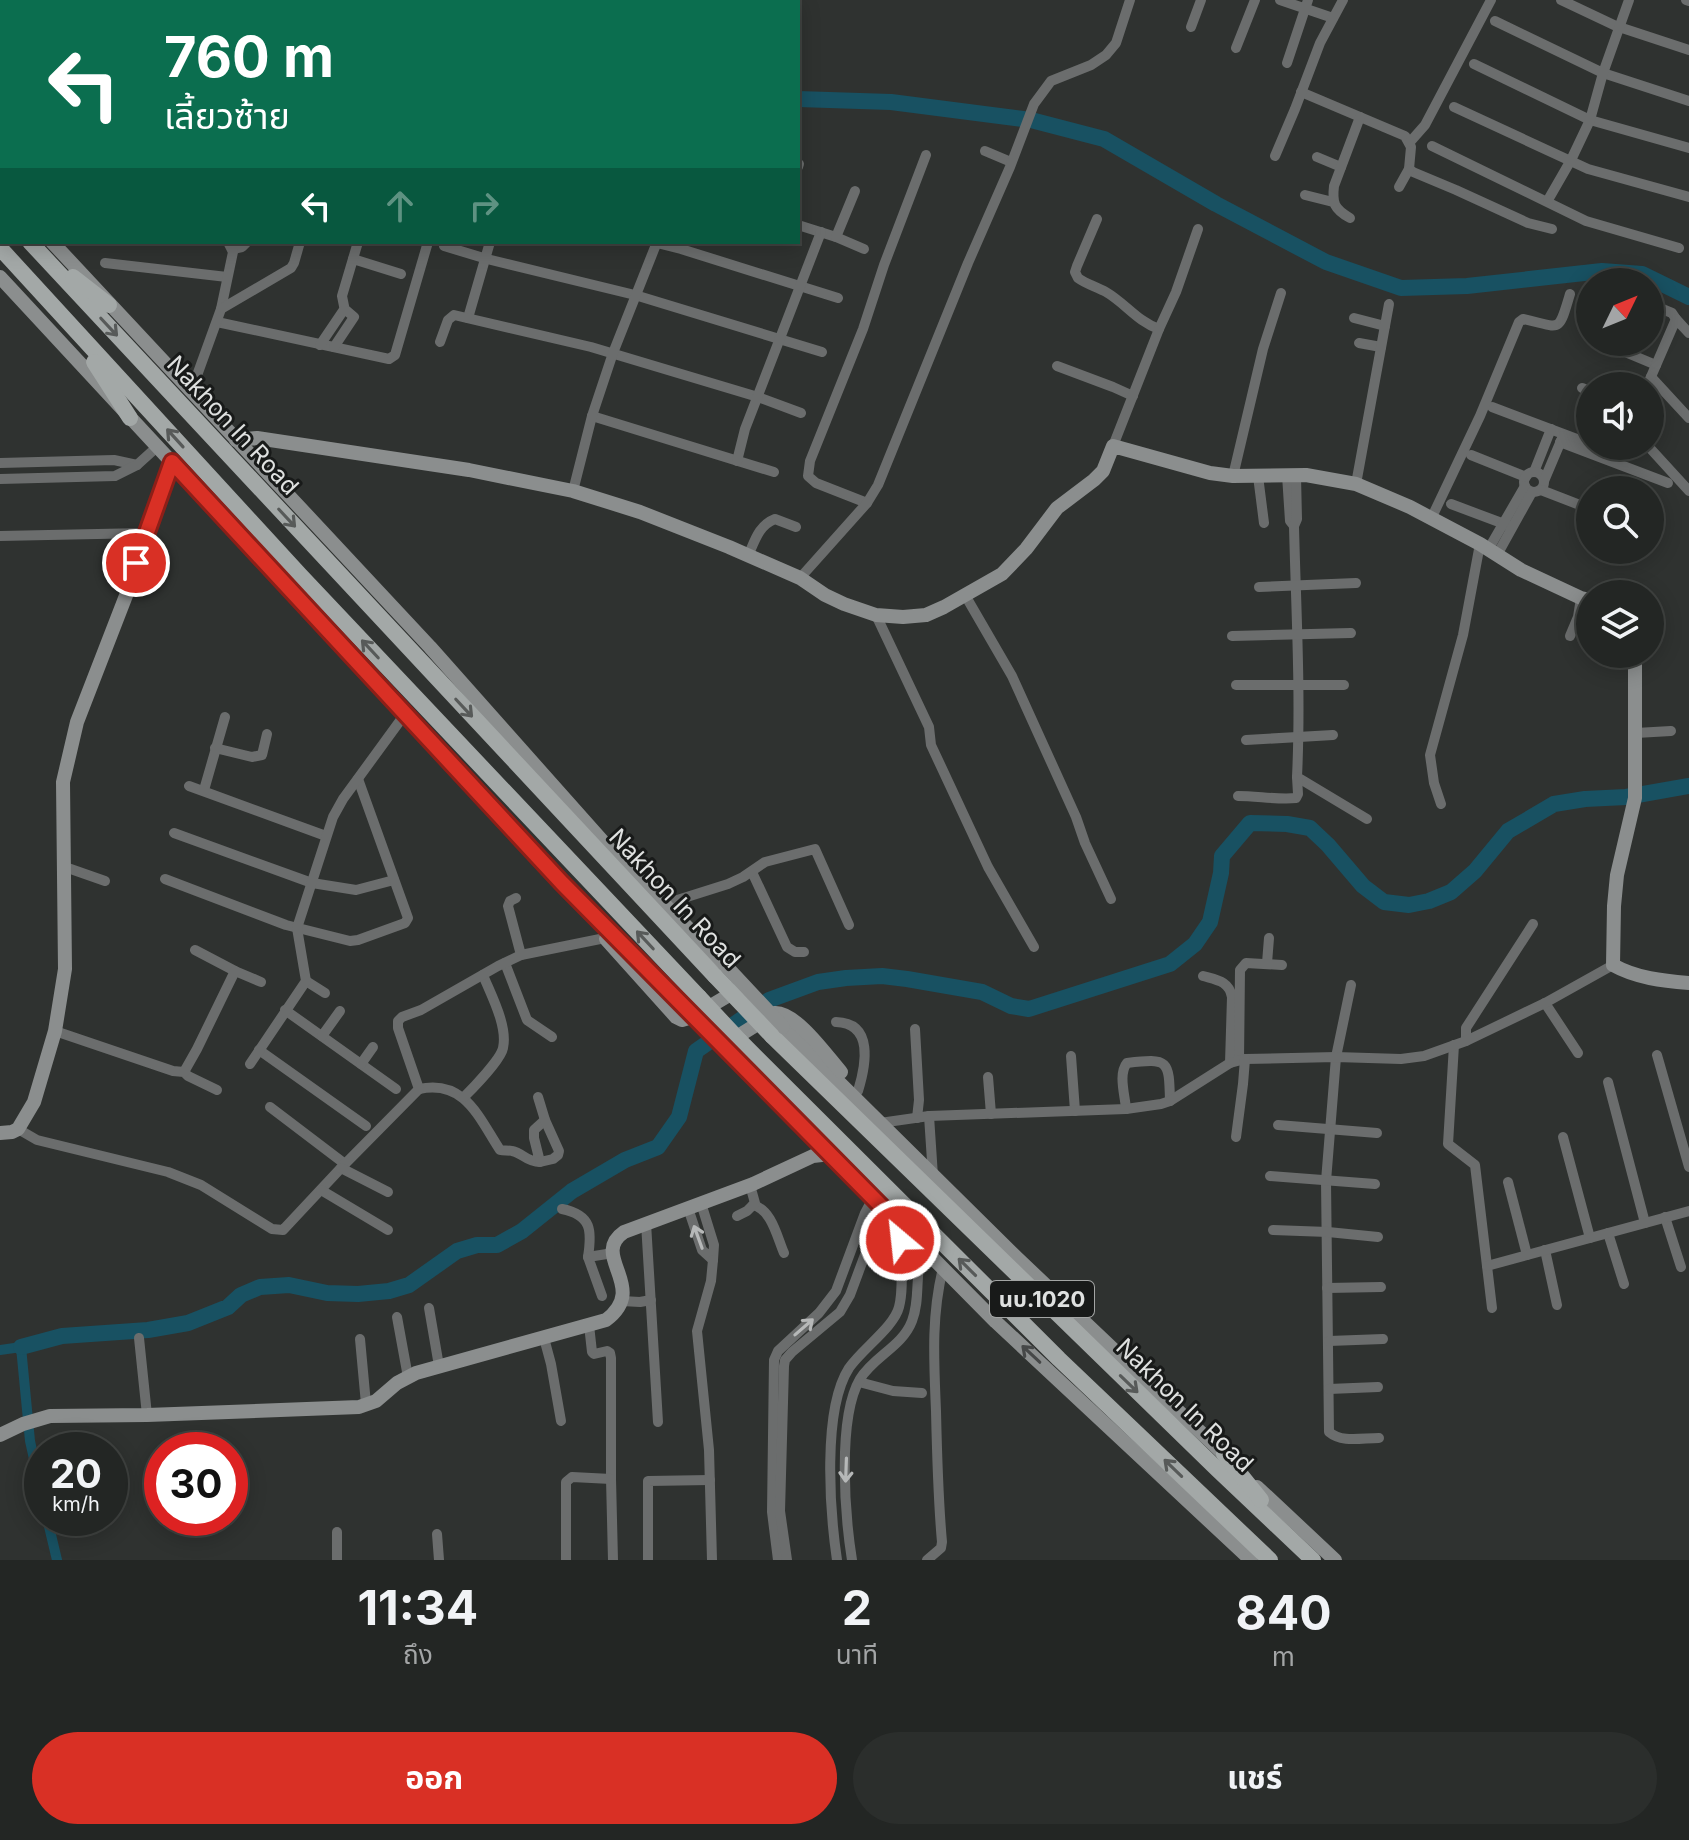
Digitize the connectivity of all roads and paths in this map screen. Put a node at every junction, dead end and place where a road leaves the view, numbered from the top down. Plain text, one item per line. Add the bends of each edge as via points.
1 (1130, 0) edge
2 (1201, 0) edge
3 (1255, 0) edge
4 (1280, 0) edge
5 (1343, 0) edge
6 (1491, 0) edge
7 (1629, 0) edge
8 (1566, 1) edge
9 (1306, 4) edge
10 (1333, 18) junction
11 (1495, 21) dead end
12 (1191, 27) dead end
13 (1620, 27) junction
14 (1236, 48) dead end
15 (1689, 50) edge
16 (1287, 63) dead end
17 (1474, 64) dead end
18 (1603, 73) junction
19 (1301, 92) junction
20 (1689, 101) edge
21 (1454, 107) dead end
22 (1360, 117) junction
23 (1590, 120) junction
24 (1410, 142) junction
25 (1432, 146) dead end
26 (1689, 148) edge
27 (985, 151) dead end
28 (926, 155) dead end
29 (1275, 156) dead end
30 (1317, 157) dead end
31 (1571, 160) junction
32 (1011, 162) junction
33 (1341, 167) junction
34 (1409, 169) junction
35 (1399, 187) dead end
36 (855, 191) dead end
37 (1305, 195) dead end
38 (1689, 197) edge
39 (1548, 200) junction
40 (1333, 202) junction
41 (1350, 218) dead end
42 (1097, 219) dead end
43 (800, 226) edge
44 (1198, 229) dead end
45 (1552, 229) dead end
46 (821, 232) junction
47 (836, 237) junction
48 (299, 244) edge
49 (357, 244) edge
50 (427, 244) edge
51 (490, 244) edge
52 (655, 244) edge
53 (663, 244) edge
54 (40, 245) edge
55 (230, 246) edge
56 (444, 246) dead end
57 (0, 248) edge
58 (1679, 248) dead end
59 (864, 249) dead end
60 (353, 259) junction
61 (487, 259) junction
62 (105, 263) dead end
63 (401, 274) dead end
64 (0, 277) edge
65 (227, 277) junction
66 (802, 285) junction
67 (1281, 293) dead end
68 (1570, 294) dead end
69 (635, 295) junction
70 (838, 298) dead end
71 (1389, 304) dead end
72 (109, 305) joint
73 (221, 309) junction
74 (1664, 310) edge
75 (345, 311) junction
76 (468, 318) junction
77 (1354, 318) dead end
78 (1676, 319) junction
79 (217, 322) junction
80 (71, 325) junction
81 (1385, 326) junction
82 (1159, 329) junction
83 (1689, 333) edge
84 (781, 339) junction
85 (440, 342) dead end
86 (1359, 343) dead end
87 (320, 345) junction
88 (334, 347) junction
89 (1381, 347) junction
90 (822, 352) dead end
91 (613, 353) junction
92 (1634, 356) edge
93 (1656, 365) junction
94 (1057, 366) dead end
95 (1653, 372) edge
96 (191, 392) junction
97 (1664, 395) edge
98 (1133, 396) junction
99 (758, 397) junction
100 (1492, 407) dead end
101 (801, 413) dead end
102 (592, 416) junction
103 (130, 418) junction
104 (1689, 418) edge
105 (1551, 429) junction
106 (1562, 438) junction
107 (236, 440) junction
108 (1576, 441) edge
109 (1576, 442) edge
110 (158, 446) junction
111 (1113, 446) junction
112 (1471, 455) dead end
113 (1629, 460) edge
114 (1661, 460) edge
115 (87, 461) junction
116 (737, 461) junction
117 (38, 462) junction
118 (172, 462) junction
119 (0, 463) edge
120 (137, 465) junction
121 (774, 472) dead end
122 (1292, 475) junction
123 (87, 476) junction
124 (1233, 476) junction
125 (1258, 476) junction
126 (38, 477) junction
127 (0, 479) edge
128 (1534, 483) junction
129 (1668, 483) dead end
130 (1356, 484) junction
131 (573, 491) junction
132 (1689, 491) edge
133 (1576, 502) edge
134 (867, 503) junction
135 (1451, 504) dead end
136 (1431, 519) junction
137 (1264, 523) dead end
138 (1508, 526) junction
139 (796, 527) dead end
140 (146, 533) junction
141 (0, 536) edge
142 (1488, 550) junction
143 (748, 556) junction
144 (800, 578) junction
145 (1356, 583) dead end
146 (1297, 585) junction
147 (1259, 587) dead end
148 (965, 595) junction
149 (1576, 595) edge
150 (876, 615) junction
151 (1576, 622) edge
152 (1351, 633) dead end
153 (1297, 634) junction
154 (1232, 636) dead end
155 (1570, 636) dead end
156 (1635, 668) edge
157 (1236, 685) dead end
158 (1299, 685) junction
159 (1344, 685) dead end
160 (405, 714) junction
161 (225, 717) dead end
162 (1671, 731) dead end
163 (1636, 733) junction
164 (267, 734) dead end
165 (1333, 735) dead end
166 (1299, 736) junction
167 (1246, 740) dead end
168 (215, 748) junction
169 (1297, 777) junction
170 (358, 779) junction
171 (189, 786) dead end
172 (204, 790) junction
173 (1238, 796) dead end
174 (1441, 804) dead end
175 (1367, 819) dead end
176 (174, 833) dead end
177 (326, 836) junction
178 (613, 853) junction
179 (65, 867) junction
180 (752, 872) junction
181 (165, 879) dead end
182 (394, 880) junction
183 (105, 881) dead end
184 (312, 883) junction
185 (562, 883) junction
186 (516, 898) dead end
187 (1111, 899) dead end
188 (671, 902) junction
189 (1533, 924) dead end
190 (849, 925) dead end
191 (297, 928) junction
192 (605, 938) junction
193 (1269, 938) dead end
194 (1034, 947) dead end
195 (195, 950) dead end
196 (804, 952) dead end
197 (521, 955) junction
198 (505, 963) junction
199 (1267, 963) junction
200 (1282, 965) dead end
201 (1613, 965) junction
202 (235, 971) junction
203 (720, 971) junction
204 (483, 975) junction
205 (1203, 976) dead end
206 (306, 981) junction
207 (261, 982) dead end
208 (1689, 983) edge
209 (1351, 985) dead end
210 (325, 993) dead end
211 (694, 1003) junction
212 (1545, 1003) junction
213 (285, 1010) junction
214 (340, 1011) dead end
215 (836, 1022) dead end
216 (915, 1029) dead end
217 (55, 1031) junction
218 (778, 1032) junction
219 (322, 1036) junction
220 (552, 1037) dead end
221 (1466, 1041) junction
222 (1454, 1045) junction
223 (734, 1046) junction
224 (373, 1047) dead end
225 (259, 1050) junction
226 (1578, 1053) dead end
227 (1657, 1055) dead end
228 (1071, 1056) dead end
229 (1336, 1057) junction
230 (1238, 1061) junction
231 (250, 1064) dead end
232 (361, 1064) junction
233 (184, 1072) junction
234 (988, 1077) dead end
235 (1608, 1082) dead end
236 (396, 1089) dead end
237 (419, 1089) junction
238 (217, 1090) dead end
239 (858, 1091) junction
240 (464, 1097) junction
241 (538, 1097) dead end
242 (1170, 1101) junction
243 (270, 1107) dead end
244 (1126, 1109) junction
245 (1075, 1111) junction
246 (991, 1114) junction
247 (929, 1116) junction
248 (917, 1118) junction
249 (545, 1120) junction
250 (879, 1122) junction
251 (1278, 1125) dead end
252 (366, 1126) dead end
253 (1330, 1130) junction
254 (10, 1131) edge
255 (1377, 1133) dead end
256 (1236, 1137) dead end
257 (1563, 1137) dead end
258 (824, 1148) junction
259 (540, 1162) junction
260 (343, 1166) junction
261 (1689, 1167) edge
262 (933, 1176) junction
263 (1270, 1176) dead end
264 (1326, 1181) junction
265 (1508, 1182) dead end
266 (1375, 1184) dead end
267 (750, 1185) junction
268 (321, 1190) junction
269 (388, 1192) dead end
270 (878, 1204) junction
271 (753, 1205) junction
272 (695, 1206) junction
273 (562, 1209) dead end
274 (1689, 1211) edge
275 (737, 1216) dead end
276 (1665, 1217) junction
277 (646, 1223) junction
278 (1645, 1223) junction
279 (902, 1228) junction
280 (388, 1230) dead end
281 (1273, 1230) dead end
282 (1328, 1232) junction
283 (1608, 1233) junction
284 (1378, 1237) dead end
285 (1590, 1238) junction
286 (923, 1249) junction
287 (1545, 1250) junction
288 (613, 1253) junction
289 (784, 1253) dead end
290 (1527, 1255) junction
291 (588, 1257) junction
292 (1487, 1266) junction
293 (1681, 1267) dead end
294 (943, 1268) junction
295 (840, 1279) junction
296 (854, 1284) junction
297 (901, 1284) junction
298 (1624, 1284) dead end
299 (916, 1287) junction
300 (1381, 1287) dead end
301 (1327, 1288) junction
302 (602, 1296) dead end
303 (651, 1300) junction
304 (622, 1301) junction
305 (1557, 1305) dead end
306 (429, 1308) dead end
307 (1492, 1308) dead end
308 (397, 1317) dead end
309 (589, 1325) junction
310 (139, 1338) dead end
311 (544, 1338) junction
312 (360, 1339) dead end
313 (1383, 1339) dead end
314 (1329, 1341) junction
315 (866, 1347) junction
316 (878, 1359) junction
317 (439, 1366) junction
318 (408, 1377) junction
319 (778, 1382) junction
320 (859, 1382) junction
321 (1378, 1387) dead end
322 (1329, 1389) junction
323 (922, 1393) dead end
324 (366, 1404) junction
325 (147, 1415) junction
326 (561, 1421) dead end
327 (658, 1422) dead end
328 (832, 1431) junction
329 (847, 1432) junction
330 (0, 1435) edge
331 (1379, 1438) dead end
332 (1224, 1454) junction
333 (611, 1479) junction
334 (710, 1480) junction
335 (337, 1532) dead end
336 (437, 1534) dead end
337 (779, 1541) junction
338 (1307, 1554) edge
339 (337, 1560) edge
340 (439, 1560) edge
341 (566, 1560) edge
342 (613, 1560) edge
343 (648, 1560) edge
344 (712, 1560) edge
345 (778, 1560) edge
346 (787, 1560) edge
347 (837, 1560) edge
348 (852, 1560) edge
349 (927, 1560) edge
350 (1251, 1560) edge
351 (1270, 1560) edge
352 (1335, 1560) edge

1 - 32 street via 1116,43 1106,55 1051,81 1034,104
2 - 12 street
3 - 14 street
4 - 9 street
5 - 10 street
6 - 24 street via 1425,125
7 - 13 street
8 - 13 street
9 - 10 street
9 - 16 street
10 - 19 street
11 - 18 street
13 - 15 street
13 - 18 street
17 - 23 street
18 - 20 street
18 - 23 street
19 - 22 street
19 - 29 street
21 - 31 street
22 - 24 street
22 - 33 street
23 - 26 street
23 - 31 street
24 - 34 street
25 - 39 street
27 - 32 street
28 - 134 street via 810,461 811,481
30 - 33 street
31 - 38 street
31 - 39 street
32 - 134 street
33 - 40 street
34 - 35 street
34 - 45 street
36 - 47 street
37 - 40 street
39 - 58 street via 1586,221
40 - 41 street
42 - 82 street via 1075,272 1078,278
43 - 46 street
44 - 82 street
46 - 47 street
46 - 66 street
47 - 59 street
48 - 73 street via 291,268
49 - 60 street
50 - 88 street via 395,355 386,359
51 - 61 street
52 - 69 street
53 - 66 street
54 - 72 main road
54 -> 203 main road, Nakhon In Road / นบ.1020
55 - 65 street
56 - 61 street
57 - 80 main road, Nakhon In Road / นบ.1020
60 - 63 street
60 - 75 street via 342,296
61 - 69 street
61 - 76 street
62 - 65 street
64 - 103 main road, Nakhon In Road / นบ.1020
65 - 73 street
66 - 70 street
66 - 84 street
67 - 124 street
68 - 136 street via 1556,326 1519,322
69 - 84 street
69 - 91 street
71 - 81 street
72 - 96 main road, Nakhon In Road / นบ.1020
73 - 79 street
74 - 78 street
75 - 87 street
75 - 88 street via 354,317
76 - 85 street via 450,317
76 - 91 street
77 - 81 street
78 - 83 street
78 - 93 street
79 - 87 street
79 - 96 street
80 - 103 main road
211 -> 80 main road, Nakhon In Road / นบ.1020
81 - 89 street
82 - 98 street
84 - 90 street
84 - 99 street
86 - 89 street
87 - 88 street
89 - 130 street
91 - 99 street
91 - 102 street
92 - 93 street
93 - 95 street
94 - 98 street
96 - 107 main road, Nakhon In Road / นบ.1020
97 - 104 street
98 - 111 street
99 - 101 street
99 - 116 street
100 - 105 street
102 - 116 street
102 - 131 street
103 - 110 main road, Nakhon In Road / นบ.1020
105 - 106 street
105 - 128 street
106 - 108 street
106 - 109 street
106 - 128 street
107 - 131 main road via 257,438
107 - 178 main road, Nakhon In Road / นบ.1020
110 - 118 main road, Nakhon In Road / นบ.1020
110 - 120 street
111 - 124 main road
111 - 148 main road via 1103,471 1057,508 1017,560
112 - 128 street
113 - 129 street
114 - 132 street
115 - 117 street
115 - 120 street
115 - 123 street
116 - 121 street
117 - 119 street
117 - 126 street
118 - 140 main road
118 - 160 main road, Nakhon In Road / นบ.1020
120 - 123 street via 115,476
122 - 125 main road
122 - 130 main road
122 - 146 street
123 - 126 street
124 - 125 main road
125 - 137 street
126 - 127 street
128 - 133 street
128 - 138 street
130 - 136 main road
131 - 143 main road
134 - 144 street
135 - 138 street
136 - 142 main road
138 - 142 street
139 - 143 street via 775,519 767,522
140 - 141 street
140 - 179 main road via 73,734 63,788
142 - 149 main road
142 - 174 street via 1430,755
143 - 144 main road
144 - 150 main road via 825,595
145 - 146 street
146 - 147 street
146 - 153 street
148 - 150 main road via 926,615
148 - 187 street via 1012,676
150 - 194 street via 988,867
151 - 155 street
152 - 153 street
153 - 154 street
153 - 158 street
156 - 163 main road
157 - 158 street
158 - 159 street
158 - 166 street
160 - 170 street
160 - 185 main road, Nakhon In Road / นบ.1020
161 - 168 street
162 - 163 street
163 - 201 main road via 1635,798 1617,875
164 - 168 street via 257,757
165 - 166 street
166 - 167 street
166 - 169 street
168 - 172 street
169 - 173 street via 1296,798
169 - 175 street
170 - 177 street
170 - 182 street
171 - 172 street
172 - 177 street
176 - 184 street
177 - 184 street
178 - 188 main road
178 - 203 main road, Nakhon In Road / นบ.1020
179 - 183 street
179 - 217 main road via 65,969
180 - 188 street
180 - 190 street via 765,862 815,849
180 - 196 street via 787,947
181 - 191 street
182 - 184 street via 356,890
182 - 191 street via 408,918 405,923 350,941
184 - 191 street
185 - 192 main road
185 - 211 main road, Nakhon In Road / นบ.1020
186 - 197 street via 508,906
188 - 192 main road via 744,977 740,989 682,1020
189 - 221 street via 1466,1028
191 - 206 street
192 - 197 street
193 - 199 street
195 - 202 street
197 - 198 street
198 - 204 street
198 - 220 street via 527,1020
199 - 200 street
199 - 230 street via 1246,963 1240,970
201 - 208 main road via 1654,980
201 - 212 street
202 - 207 street
202 - 233 street
203 - 218 main road, Nakhon In Road / นบ.1020, bridge
204 - 237 street via 398,1021
204 - 240 street via 504,1030 503,1050
205 - 230 street via 1231,990
206 - 210 street
206 - 213 street
209 - 229 street
211 - 223 main road, Nakhon In Road / นบ.1020, bridge
212 - 221 street
212 - 226 street
213 - 219 street
213 - 225 street
214 - 219 street
215 - 239 street via 855,1026 862,1035
216 - 248 street
217 - 233 street
217 - 254 main road via 34,1102
218 - 250 main road, Nakhon In Road / นบ.1020
218 -> 338 main road, Nakhon In Road / นบ.1020
219 - 232 street
221 - 222 street
222 - 229 street via 1401,1059
222 - 292 street via 1448,1144 1475,1165
223 - 258 main road, Nakhon In Road / นบ.1020
351 -> 223 main road, Nakhon In Road / นบ.1020
224 - 232 street
225 - 231 street
225 - 252 street
227 - 261 street
228 - 245 street
229 - 230 street
229 - 253 street
230 - 242 street
230 - 256 street via 1243,1084
232 - 236 street
233 - 238 street
234 - 246 street
235 - 278 street
237 - 240 street via 448,1089
237 - 260 street
239 - 250 main road
239 - 258 main road via 782,1013 723,1045 722,1055 733,1069 802,1135
240 - 259 street via 500,1150
241 - 249 street
242 - 244 street
242 - 244 street via 1166,1064 1127,1063
243 - 260 street
244 - 245 street
245 - 246 street
246 - 247 street
247 - 248 street
247 - 262 street
248 - 250 street
249 - 259 street via 533,1133
249 - 259 street via 559,1151
250 - 262 main road, Nakhon In Road / นบ.1020
251 - 253 street
253 - 255 street
253 - 264 street
254 - 268 street via 176,1175 277,1231
257 - 285 street
258 - 267 main road
258 - 270 main road, Nakhon In Road / นบ.1020
260 - 268 street
260 - 269 street
262 - 332 main road, Nakhon In Road / นบ.1020
263 - 264 street
264 - 266 street
264 - 282 street
265 - 290 street
267 - 271 street
267 - 272 main road
268 - 280 street
270 - 279 main road, Nakhon In Road / นบ.1020
270 - 295 street via 865,1213
270 - 296 street via 876,1225
271 - 275 street
271 - 289 street via 767,1212
272 - 277 main road
272 - 334 street via 702,1250 713,1260 697,1331
273 - 291 street via 588,1224
274 - 276 street
276 - 278 street
276 - 293 street
277 - 288 main road via 616,1238
277 - 303 street
278 - 283 street
279 - 286 main road, Nakhon In Road / นบ.1020
279 - 297 street
281 - 282 street
282 - 284 street
282 - 301 street
283 - 285 street
283 - 298 street
285 - 287 street
286 - 294 main road, Nakhon In Road / นบ.1020
286 - 299 street
287 - 290 street
287 - 305 street
288 - 291 street
288 - 304 main road
290 - 292 street
291 - 302 street
292 - 307 street
294 - 349 street via 933,1327 942,1542
350 -> 294 main road, Nakhon In Road / นบ.1020
295 - 296 street
319 -> 295 street via 778,1351 819,1313
296 - 319 street via 840,1312 785,1360
297 - 299 street
297 - 315 street via 898,1311
299 - 316 street via 916,1308 907,1332
300 - 301 street
301 - 314 street
303 - 304 street
303 - 327 street
304 - 309 main road via 606,1320
306 - 317 street
308 - 318 street
309 - 311 main road
309 - 333 street via 592,1352 607,1351 611,1358
310 - 325 street
311 - 317 main road
311 - 326 street
312 - 324 street
313 - 314 street
314 - 322 street
315 - 316 street
315 - 328 street via 841,1384
316 - 320 street
317 - 318 main road
318 - 324 main road
319 - 337 street
320 - 323 street
320 - 329 street
321 - 322 street
322 - 331 street via 1332,1436
324 - 325 main road
325 - 330 main road via 41,1417
328 - 329 street
328 - 347 street via 831,1523
329 -> 348 street via 846,1522
332 - 338 main road
332 - 352 main road, Nakhon In Road / นบ.1020
333 - 341 street via 572,1477 566,1482
333 - 342 street
334 - 343 street via 648,1481
334 - 344 street
335 - 339 street
336 - 340 street
337 - 345 street
337 - 346 street

